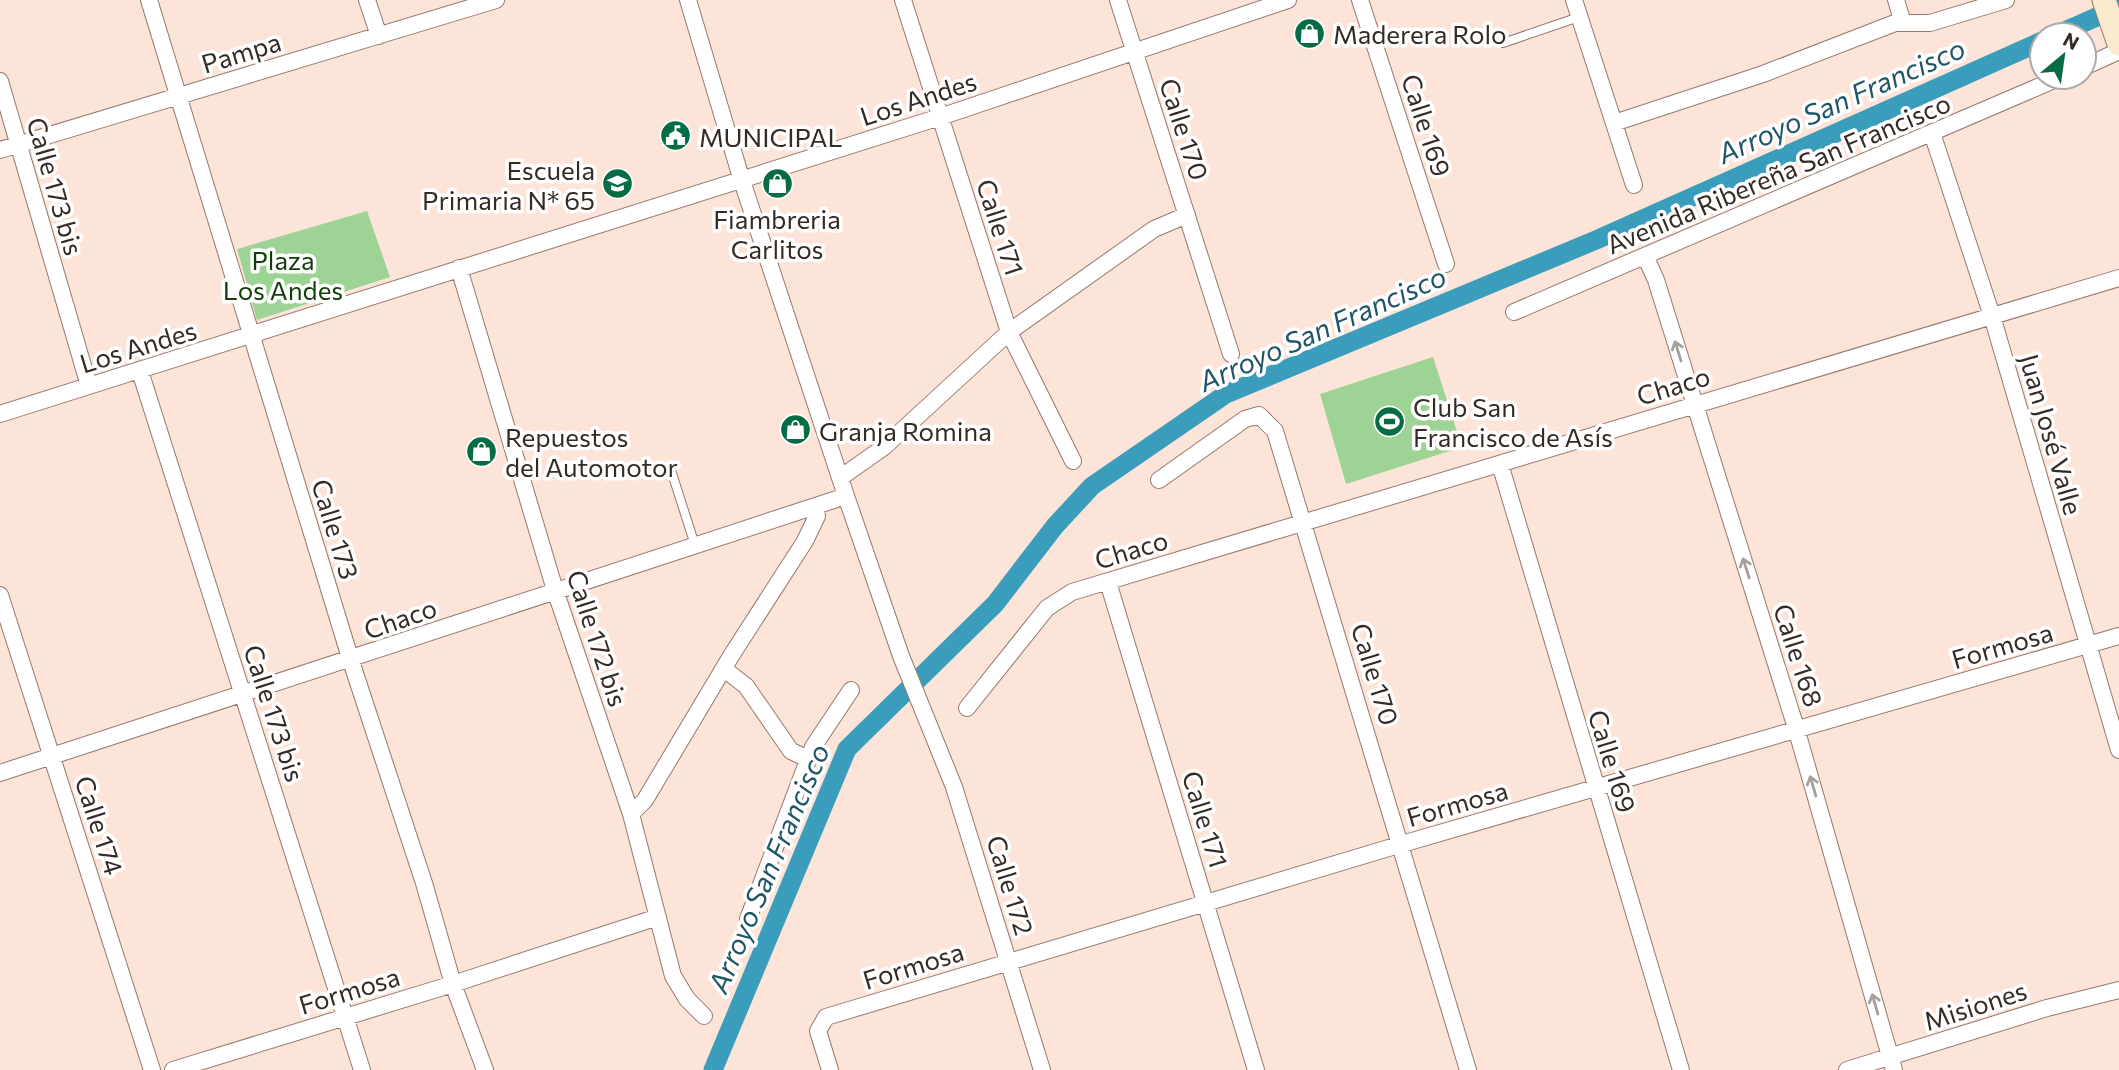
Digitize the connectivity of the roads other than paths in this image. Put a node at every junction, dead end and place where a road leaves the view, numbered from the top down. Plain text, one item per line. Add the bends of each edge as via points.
1 (149, 0) edge
2 (368, 0) edge
3 (496, 0) edge
4 (688, 0) edge
5 (904, 0) edge
6 (1118, 0) edge
7 (1288, 0) edge
8 (1360, 0) edge
9 (1574, 0) edge
10 (1896, 0) edge
11 (2006, 0) edge
12 (2104, 0) edge
13 (1579, 17) junction
14 (1903, 23) junction
15 (379, 36) junction
16 (1503, 43) dead end
17 (2119, 45) edge
18 (1134, 50) junction
19 (2098, 58) edge
20 (0, 81) edge
21 (2029, 91) edge
22 (180, 96) junction
23 (940, 117) junction
24 (1615, 123) junction
25 (1932, 133) junction
26 (17, 144) junction
27 (0, 150) edge
28 (742, 181) junction
29 (1633, 185) dead end
30 (1187, 215) junction
31 (1646, 258) junction
32 (1446, 264) dead end
33 (459, 268) junction
34 (2119, 278) edge
35 (1514, 312) dead end
36 (1992, 316) junction
37 (1009, 332) junction
38 (250, 337) junction
39 (1231, 354) dead end
40 (140, 371) junction
41 (89, 386) junction
42 (1693, 404) junction
43 (0, 414) edge
44 (1073, 461) dead end
45 (1500, 464) junction
46 (670, 467) dead end
47 (840, 478) junction
48 (1159, 480) dead end
49 (846, 496) junction
50 (815, 506) junction
51 (1304, 521) junction
52 (695, 545) junction
53 (1108, 582) junction
54 (555, 590) junction
55 (0, 595) edge
56 (2119, 636) edge
57 (2088, 646) junction
58 (351, 661) junction
59 (724, 669) junction
60 (851, 690) dead end
61 (243, 694) junction
62 (967, 708) dead end
63 (1796, 728) junction
64 (2119, 750) edge
65 (53, 757) junction
66 (808, 759) junction
67 (0, 773) edge
68 (1595, 789) junction
69 (631, 814) junction
70 (1402, 844) junction
71 (1206, 905) junction
72 (658, 917) junction
73 (748, 919) dead end
74 (1009, 961) junction
75 (453, 984) junction
76 (2119, 990) edge
77 (345, 1016) junction
78 (704, 1016) dead end
79 (1892, 1064) edge
80 (152, 1070) edge
81 (173, 1070) edge
82 (362, 1070) edge
83 (485, 1070) edge
84 (830, 1070) edge
85 (1041, 1070) edge
86 (1256, 1070) edge
87 (1468, 1070) edge
88 (1681, 1070) edge
89 (1847, 1070) edge

1 - 22 street, Calle 173
2 - 15 street
3 - 15 street, Pampa
4 - 28 street, Calle 172
5 - 23 street, Calle 171
6 - 18 street, Calle 170
7 - 18 street, Los Andes
8 - 32 street, Calle 169
9 - 13 street
10 - 14 street
11 - 14 street via 1930,23
12 - 17 main road
13 - 16 lane
13 - 24 street
14 - 24 street
15 - 22 street, Pampa
17 - 19 street
18 - 23 street, Los Andes
18 - 30 street, Calle 170
20 - 26 street, Calle 173 bis
21 - 25 street, Avenida Ribereña San Francisco
22 - 26 street, Pampa
22 - 38 street, Calle 173
23 - 28 street, Los Andes
23 - 37 street, Calle 171
24 - 29 street
25 - 31 street, Avenida Ribereña San Francisco
25 - 36 street, Juan José Valle
26 - 27 street, Pampa
26 - 41 street, Calle 173 bis
28 - 33 street, Los Andes
28 - 47 street, Calle 172
30 - 37 street via 1154,229
30 - 39 street, Calle 170
31 - 35 street, Avenida Ribereña San Francisco
42 -> 31 street, Calle 168
33 - 38 street, Los Andes
33 - 54 street, Calle 172 bis
34 - 36 street, Chaco
36 - 42 street, Chaco
36 - 57 street, Juan José Valle
37 - 44 street, Calle 171
37 - 47 street via 884,447
38 - 40 street, Los Andes
38 - 58 street, Calle 173
40 - 41 street, Los Andes
40 - 61 street, Calle 173 bis
41 - 43 street, Los Andes
42 - 45 street, Chaco
63 -> 42 street, Calle 168
45 - 51 street, Chaco
45 - 68 street, Calle 169
46 - 52 lane
47 - 49 street, Calle 172
48 - 51 street, Calle 170 via 1245,419 1259,415 1275,431
49 - 50 street, Chaco
49 - 74 street, Calle 172 via 901,656 954,787
50 - 52 street, Chaco
50 - 59 street via 817,516 805,541
51 - 53 street, Chaco
51 - 70 street, Calle 170
52 - 54 street, Chaco
53 - 62 street, Chaco via 1053,601
53 - 71 street, Calle 171
54 - 58 street, Chaco
54 - 69 street, Calle 172 bis
55 - 65 street, Calle 174
56 - 57 street, Formosa
57 - 63 street, Formosa
57 - 64 street, Juan José Valle
58 - 61 street, Chaco
58 - 75 street, Calle 173
59 - 66 street via 746,686 791,751
59 - 69 street via 645,800
60 - 66 street
61 - 65 street, Chaco
61 - 77 street, Calle 173 bis
63 - 68 street, Formosa
79 -> 63 street, Calle 168
65 - 67 street, Chaco
65 - 80 street, Calle 174
66 - 73 street
68 - 70 street, Formosa
68 - 88 street, Calle 169
69 - 72 street, Calle 172 bis
70 - 71 street, Formosa
70 - 87 street, Calle 170
71 - 74 street, Formosa
71 - 86 street, Calle 171
72 - 75 street, Formosa
72 - 78 street, Calle 172 bis via 673,976
74 - 84 street, Formosa via 826,1017 818,1031
74 - 85 street, Calle 172
75 - 77 street, Formosa
75 - 83 street, Calle 173
76 - 79 street, Misiones via 2047,1008
77 - 81 street, Formosa
77 - 82 street, Calle 173 bis
79 - 89 street, Misiones

